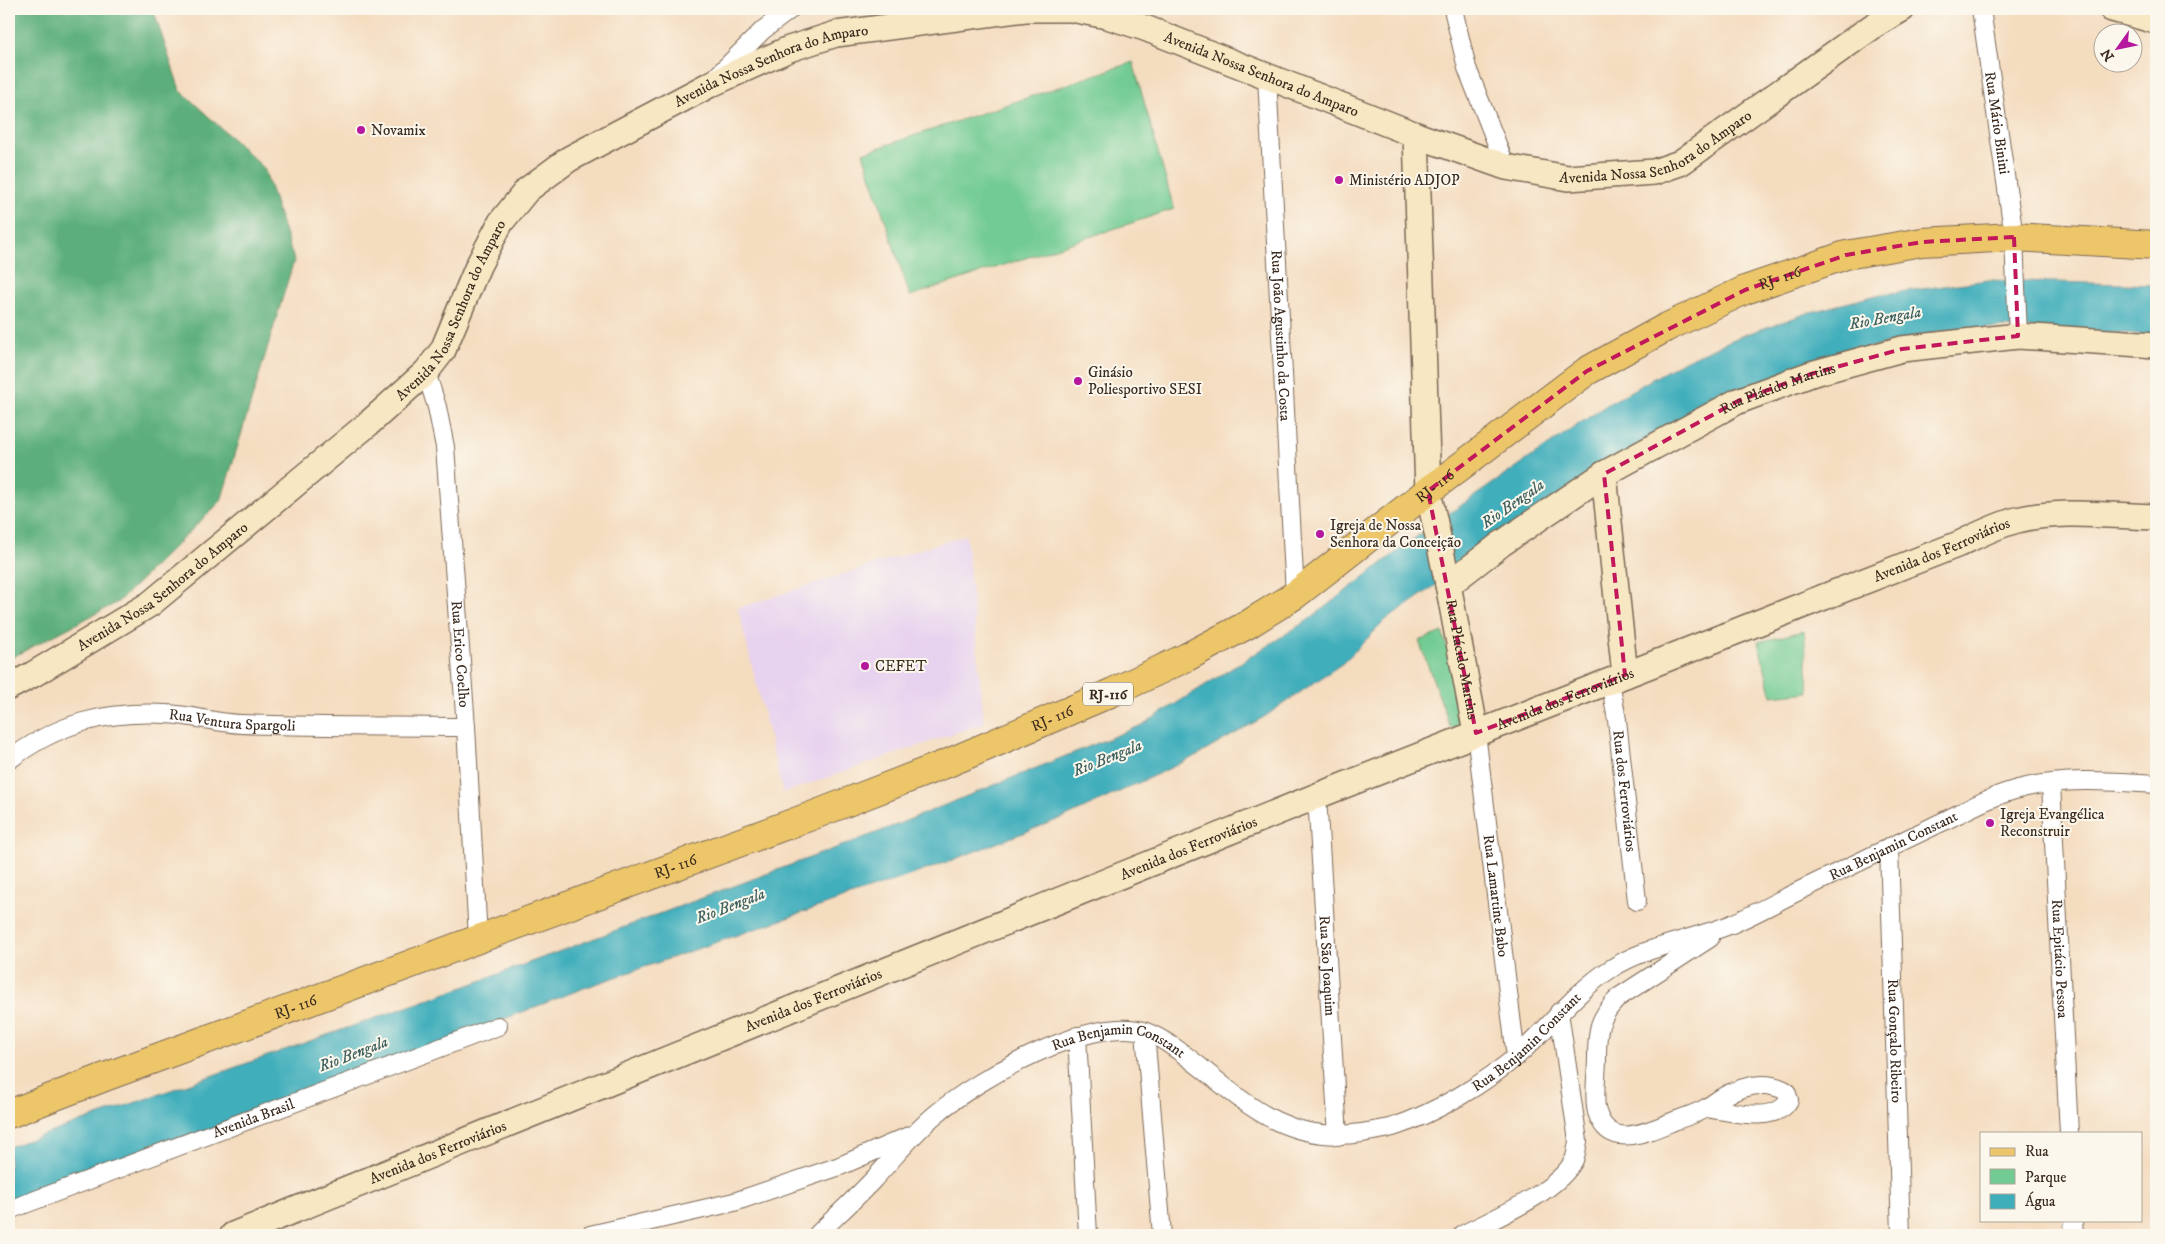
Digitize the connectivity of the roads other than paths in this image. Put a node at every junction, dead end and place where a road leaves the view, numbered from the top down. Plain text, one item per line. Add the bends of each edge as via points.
1 (791, 9) edge
2 (1453, 9) edge
3 (1902, 9) edge
4 (1981, 9) edge
5 (2112, 9) edge
6 (2156, 21) edge
7 (1267, 77) junction
8 (708, 85) junction
9 (1416, 135) junction
10 (1506, 168) junction
11 (2156, 245) edge
12 (2014, 246) junction
13 (2018, 333) junction
14 (2156, 345) edge
15 (426, 372) junction
16 (1604, 474) junction
17 (1429, 500) junction
18 (2156, 517) edge
19 (1448, 582) junction
20 (1294, 595) junction
21 (1618, 678) junction
22 (9, 687) edge
23 (466, 727) junction
24 (1476, 733) junction
25 (9, 760) edge
26 (2051, 784) junction
27 (2156, 784) edge
28 (1317, 796) junction
29 (1889, 847) junction
30 (1637, 901) dead end
31 (1732, 924) junction
32 (478, 938) junction
33 (1559, 1012) junction
34 (498, 1026) dead end
35 (1145, 1032) junction
36 (1077, 1036) junction
37 (1516, 1057) junction
38 (1706, 1108) dead end
39 (9, 1114) edge
40 (917, 1132) junction
41 (2068, 1132) edge
42 (1338, 1136) junction
43 (9, 1210) edge
44 (2073, 1222) edge
45 (233, 1235) edge
46 (590, 1235) edge
47 (816, 1235) edge
48 (1088, 1235) edge
49 (1162, 1235) edge
50 (1462, 1235) edge
51 (1901, 1235) edge
52 (2074, 1235) edge

1 - 8 street via 734,56
2 - 10 street via 1467,68
3 - 10 main road, Avenida Nossa Senhora do Amparo via 1876,24 1696,154 1666,169 1568,178
4 - 12 street, Rua Mário Binini
5 - 6 main road
7 - 8 main road, Avenida Nossa Senhora do Amparo via 1145,28 1071,9 1025,10 836,34 789,49
7 - 9 main road, Avenida Nossa Senhora do Amparo
7 - 20 street, Rua João Agustinho da Costa
8 - 15 main road, Avenida Nossa Senhora do Amparo via 569,159 527,190 501,222 478,266 443,350
9 - 10 main road, Avenida Nossa Senhora do Amparo
9 - 17 main road, Rua Plácido Martins
11 - 12 main road, RJ- 116 / RJ-116
12 - 13 street, Rua Mário Binini
12 - 17 main road, RJ- 116 / RJ-116 via 1922,242 1846,255 1745,290 1665,328 1587,372
13 - 14 main road, Rua Plácido Martins
13 - 16 main road, Rua Plácido Martins via 1902,350 1812,374 1738,401
15 - 22 main road, Avenida Nossa Senhora do Amparo via 150,604
15 - 23 street, Rua Erico Coelho via 445,447
16 - 19 main road, Rua Plácido Martins
16 - 21 main road
17 - 19 main road, Rua Plácido Martins
17 - 20 main road, RJ- 116 / RJ-116
18 - 21 main road, Avenida dos Ferroviários via 2057,514 2017,520
19 - 24 main road, Rua Plácido Martins
20 - 32 main road, RJ- 116 / RJ-116 via 1247,626 1187,657 948,763 698,859
21 - 24 main road, Avenida dos Ferroviários
21 - 30 street, Rua dos Ferroviários via 1617,720
23 - 25 street, Rua Ventura Spargoli via 239,724 166,714 113,715 70,724 28,745
23 - 32 street, Rua Erico Coelho
24 - 28 main road, Avenida dos Ferroviários
24 - 37 street, Rua Lamartine Babo
26 - 27 street, Rua Benjamin Constant via 2100,780
26 - 29 street, Rua Benjamin Constant via 1995,797
26 - 41 street, Rua Epitácio Pessoa
28 - 42 street, Rua São Joaquim
28 - 45 main road, Avenida dos Ferroviários
29 - 31 street, Rua Benjamin Constant
29 - 51 street, Rua Gonçalo Ribeiro
31 - 33 street, Rua Benjamin Constant via 1612,968
31 - 38 street via 1619,997 1600,1021 1597,1035 1596,1110 1603,1126 1614,1134 1630,1136
32 - 39 main road, RJ- 116 / RJ-116
33 - 37 street, Rua Benjamin Constant
33 - 50 street via 1578,1141 1574,1159 1564,1174 1540,1194
34 - 43 street, Avenida Brasil
35 - 36 street, Rua Benjamin Constant via 1118,1029
35 - 42 street, Rua Benjamin Constant via 1184,1054 1233,1094 1278,1124 1303,1132
35 - 49 street
36 - 40 street, Rua Benjamin Constant via 978,1083 935,1114
36 - 48 street
37 - 42 street, Rua Benjamin Constant via 1471,1089 1423,1116 1388,1129
40 - 46 street, Rua Benjamin Constant via 840,1166 734,1202
40 - 47 street, Rua Benjamin Constant
44 - 52 street

